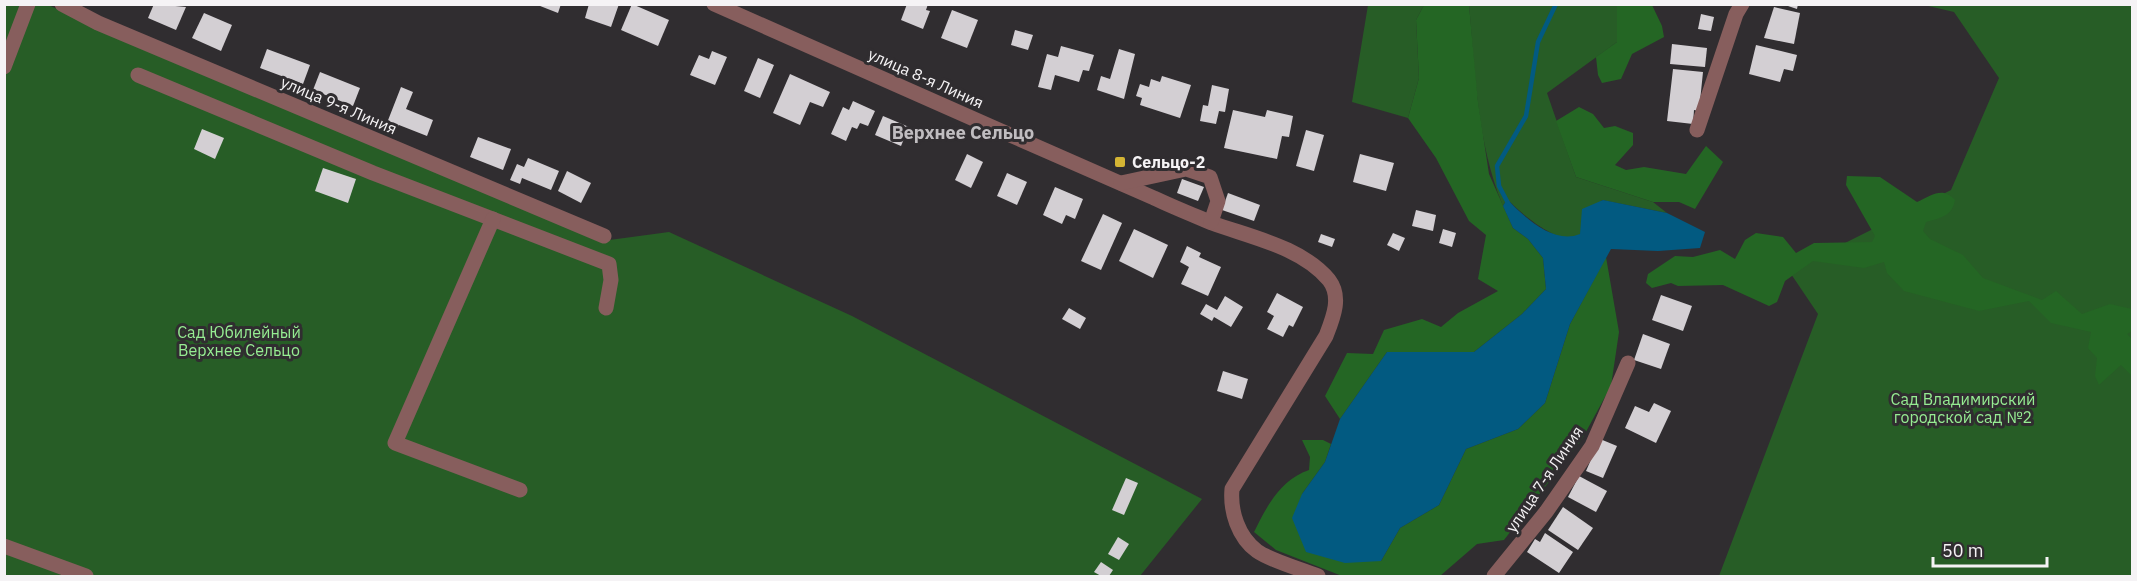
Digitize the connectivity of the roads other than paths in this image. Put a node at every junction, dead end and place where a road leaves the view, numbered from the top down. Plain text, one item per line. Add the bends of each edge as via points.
1 (28, 4) edge
2 (62, 4) edge
3 (714, 4) edge
4 (1742, 4) edge
5 (4, 67) edge
6 (138, 75) dead end
7 (1697, 130) dead end
8 (1121, 183) junction
9 (493, 219) junction
10 (1211, 222) junction
11 (604, 236) dead end
12 (606, 308) dead end
13 (1628, 363) dead end
14 (520, 490) dead end
15 (4, 546) edge
16 (86, 576) edge
17 (1318, 576) edge
18 (1494, 576) edge

1 - 5 street
2 - 11 street, улица 9-я Линия via 98,23
3 - 8 street, улица 8-я Линия
4 - 7 street
6 - 9 street
8 - 10 street, улица 8-я Линия
8 - 10 street via 1186,169 1210,177 1218,201
9 - 12 street via 609,264 611,280
9 - 14 street via 394,443
10 - 17 street, улица 8-я Линия via 1299,257 1321,272 1336,295 1326,336 1232,489 1230,506 1239,527 1257,551
13 - 18 street, улица 7-я Линия via 1592,446 1540,520
15 - 16 street

